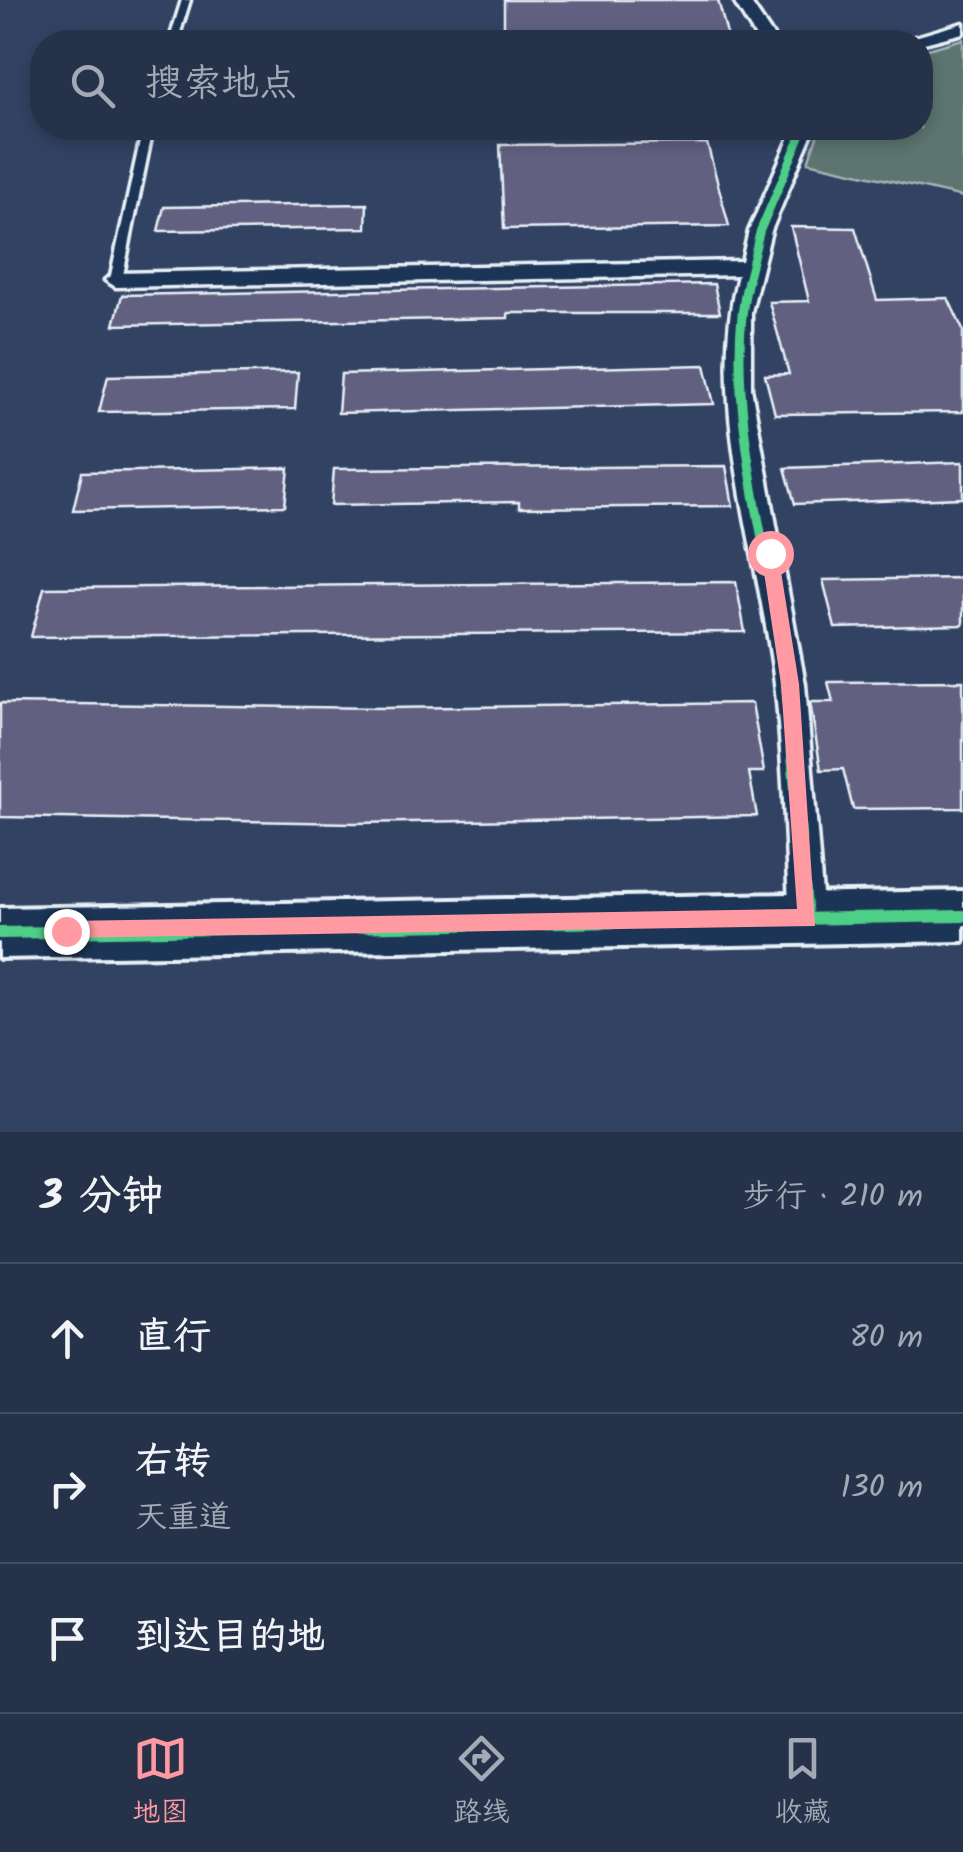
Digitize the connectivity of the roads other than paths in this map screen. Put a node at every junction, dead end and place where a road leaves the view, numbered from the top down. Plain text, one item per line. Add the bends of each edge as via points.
1 (186, 0) edge
2 (741, 0) edge
3 (963, 28) edge
4 (177, 30) edge
5 (760, 30) edge
6 (933, 36) edge
7 (145, 140) edge
8 (799, 140) edge
9 (751, 268) junction
10 (116, 280) joint
11 (963, 916) edge
12 (808, 919) junction
13 (0, 932) edge

1 - 4 lane
2 - 5 street
3 - 6 street
7 - 10 lane
8 - 9 street
9 - 10 street
9 - 12 street via 740,312 739,388 790,684
11 - 12 street
12 - 13 street

